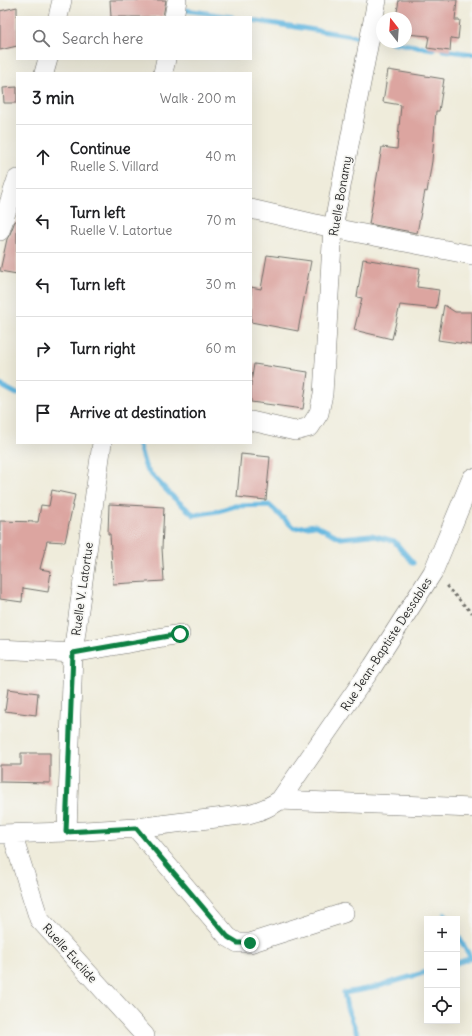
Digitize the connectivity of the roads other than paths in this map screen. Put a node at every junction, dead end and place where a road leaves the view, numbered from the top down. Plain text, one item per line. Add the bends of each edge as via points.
1 (62, 0) edge
2 (177, 0) edge
3 (377, 0) edge
4 (58, 16) edge
5 (174, 16) edge
6 (48, 60) edge
7 (166, 60) edge
8 (44, 72) edge
9 (163, 72) edge
10 (16, 182) edge
11 (252, 209) edge
12 (333, 228) junction
13 (0, 231) edge
14 (472, 255) edge
15 (252, 421) edge
16 (102, 444) edge
17 (472, 478) edge
18 (180, 634) dead end
19 (0, 649) edge
20 (73, 653) junction
21 (280, 800) junction
22 (472, 808) edge
23 (136, 828) junction
24 (66, 832) junction
25 (6, 834) edge
26 (344, 913) dead end
27 (145, 1036) edge

1 - 4 street
2 - 5 street
3 - 12 street, Ruelle Bonamy
6 - 8 street
7 - 9 street
10 - 13 street
11 - 12 street
12 - 14 street
12 - 15 street, Ruelle Bonamy via 323,394 319,413 310,427 295,432
16 - 20 street, Ruelle V. Latortue
17 - 21 street, Rue Jean-Baptiste Dessables via 433,572
18 - 20 street
19 - 20 street
20 - 24 street, Ruelle V. Latortue
21 - 22 street
21 - 23 street via 271,807 248,814
23 - 24 street
23 - 26 street via 228,937 238,943 250,943
24 - 25 street
25 - 27 street, Ruelle Euclide via 39,918

